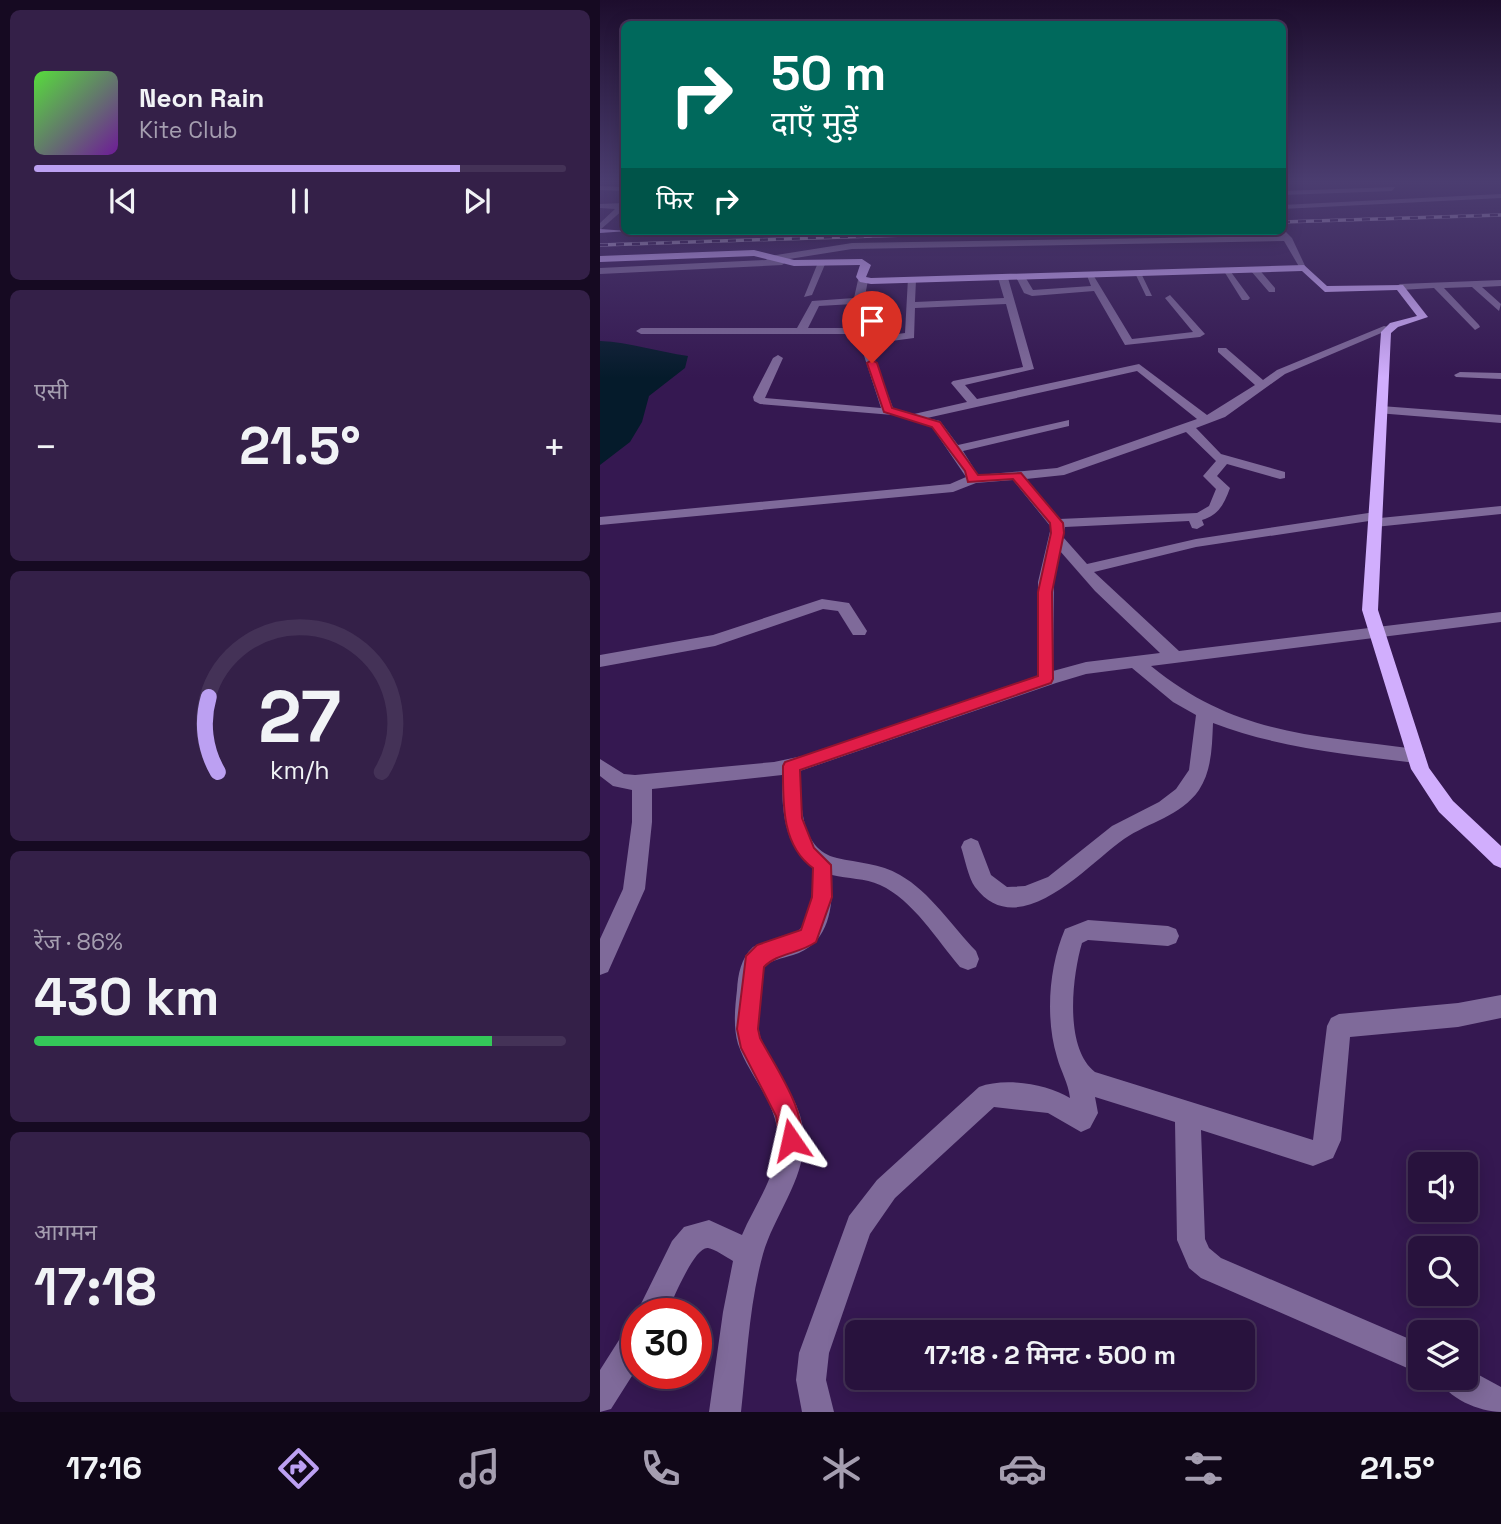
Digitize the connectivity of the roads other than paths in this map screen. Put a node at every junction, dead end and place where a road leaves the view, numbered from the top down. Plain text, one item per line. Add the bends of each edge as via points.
1 (846, 247) edge
2 (1293, 247) edge
3 (600, 259) edge
4 (770, 259) junction
5 (786, 262) junction
6 (822, 262) junction
7 (1305, 268) junction
8 (1254, 269) junction
9 (1225, 270) junction
10 (600, 271) edge
11 (1137, 273) junction
12 (1089, 275) junction
13 (1021, 277) junction
14 (1003, 278) junction
15 (863, 280) junction
16 (911, 280) junction
17 (1501, 283) edge
18 (1474, 284) junction
19 (1437, 286) junction
20 (1097, 288) junction
21 (1400, 288) junction
22 (1273, 290) dead end
23 (1046, 292) junction
24 (1149, 294) dead end
25 (807, 295) dead end
26 (1170, 298) dead end
27 (1245, 298) dead end
28 (857, 301) junction
29 (1013, 304) junction
30 (1033, 304) dead end
31 (910, 305) junction
32 (1499, 308) edge
33 (1475, 327) dead end
34 (1388, 328) junction
35 (641, 331) dead end
36 (801, 331) junction
37 (863, 336) junction
38 (1222, 350) dead end
39 (778, 358) dead end
40 (1460, 374) dead end
41 (1501, 376) edge
42 (1261, 384) junction
43 (974, 404) junction
44 (1381, 410) junction
45 (891, 412) junction
46 (911, 417) junction
47 (1501, 419) edge
48 (1206, 420) junction
49 (1066, 423) dead end
50 (1188, 427) junction
51 (955, 449) junction
52 (1223, 460) junction
53 (1016, 475) junction
54 (1280, 475) dead end
55 (973, 479) junction
56 (1501, 510) edge
57 (1196, 517) junction
58 (1375, 519) junction
59 (600, 521) edge
60 (1056, 531) junction
61 (1204, 541) junction
62 (1083, 570) junction
63 (1501, 617) edge
64 (860, 631) dead end
65 (1377, 631) junction
66 (1175, 657) junction
67 (600, 661) edge
68 (1135, 662) junction
69 (1046, 679) junction
70 (1205, 712) junction
71 (1416, 756) junction
72 (600, 766) edge
73 (791, 766) junction
74 (642, 783) junction
75 (971, 846) dead end
76 (1501, 859) edge
77 (822, 865) junction
78 (1168, 936) dead end
79 (968, 959) dead end
80 (600, 964) edge
81 (1501, 1006) edge
82 (1080, 1079) junction
83 (1189, 1116) junction
84 (749, 1254) junction
85 (659, 1298) edge
86 (1408, 1353) edge
87 (621, 1365) edge
88 (1476, 1390) edge
89 (600, 1398) edge
90 (1501, 1404) edge
91 (725, 1412) edge
92 (818, 1412) edge

1 - 4 street
2 - 7 street
3 - 4 main road via 754,253
4 - 5 main road
5 - 6 main road
5 - 10 street
6 - 15 main road via 866,263
6 - 25 street
7 - 8 main road
7 - 21 main road via 1325,289
8 - 9 main road
8 - 22 street
9 - 11 main road
9 - 27 street
11 - 12 main road
11 - 24 street
12 - 13 main road
12 - 20 street
13 - 14 main road
13 - 23 street via 1028,292
14 - 16 main road
14 - 29 street
15 - 16 main road
15 - 28 street via 857,288
16 - 31 street
17 - 18 street
18 - 19 street
18 - 32 street
19 - 21 street
19 - 33 street
20 - 23 street
20 - 26 street via 1132,343 1200,334
21 - 34 main road via 1423,317
23 - 30 street via 1048,302
28 - 36 street via 814,304
28 - 37 street
29 - 31 street
29 - 43 street via 1028,370 957,383
31 - 37 street via 910,336
34 - 42 street
34 - 44 main road
35 - 36 street
36 - 37 street
37 - 45 street
38 - 42 street
39 - 45 street via 760,401
40 - 41 street
42 - 48 street via 1233,407
43 - 46 street
43 - 48 street via 1139,367
44 - 47 street
44 - 58 main road
45 - 46 street
46 - 51 street via 936,424
48 - 50 street
49 - 51 street
50 - 52 street
50 - 53 street via 1068,469
51 - 55 street
52 - 54 street
52 - 57 street via 1210,476 1223,488 1216,508 1208,516
53 - 55 street
53 - 60 street
55 - 59 street via 953,488
56 - 58 street
57 - 60 street
57 - 61 street
58 - 61 street
58 - 65 main road via 1370,610
60 - 62 street
60 - 69 street via 1046,582
61 - 62 street
62 - 66 street
63 - 65 street
64 - 67 street via 843,607 822,604 715,640
65 - 66 street
65 - 71 main road
66 - 68 street
68 - 69 street
68 - 70 street
69 - 73 street
70 - 71 street via 1281,734
70 - 75 street via 1198,769 1190,787 1157,815 1109,839 1053,886 1035,894 1004,897 983,881
71 - 76 main road via 1444,807
72 - 74 street via 620,781
73 - 74 street
73 - 77 street via 793,818 807,854
74 - 80 street via 637,878
77 - 79 street via 869,872 896,883
77 - 84 street via 822,897 809,936 764,952 751,970 749,1041 781,1098 791,1140 787,1164
78 - 82 street via 1088,930 1073,936 1063,1013 1068,1057
81 - 83 street via 1339,1026 1328,1140 1321,1151 1313,1153
82 - 83 street
82 - 92 street via 1085,1113 1081,1119 1052,1101 988,1096 876,1201 851,1242 814,1353 811,1380
83 - 86 street via 1191,1240 1199,1258 1211,1268
84 - 85 street via 709,1234 694,1237
84 - 91 street
87 - 89 street
88 - 90 street

